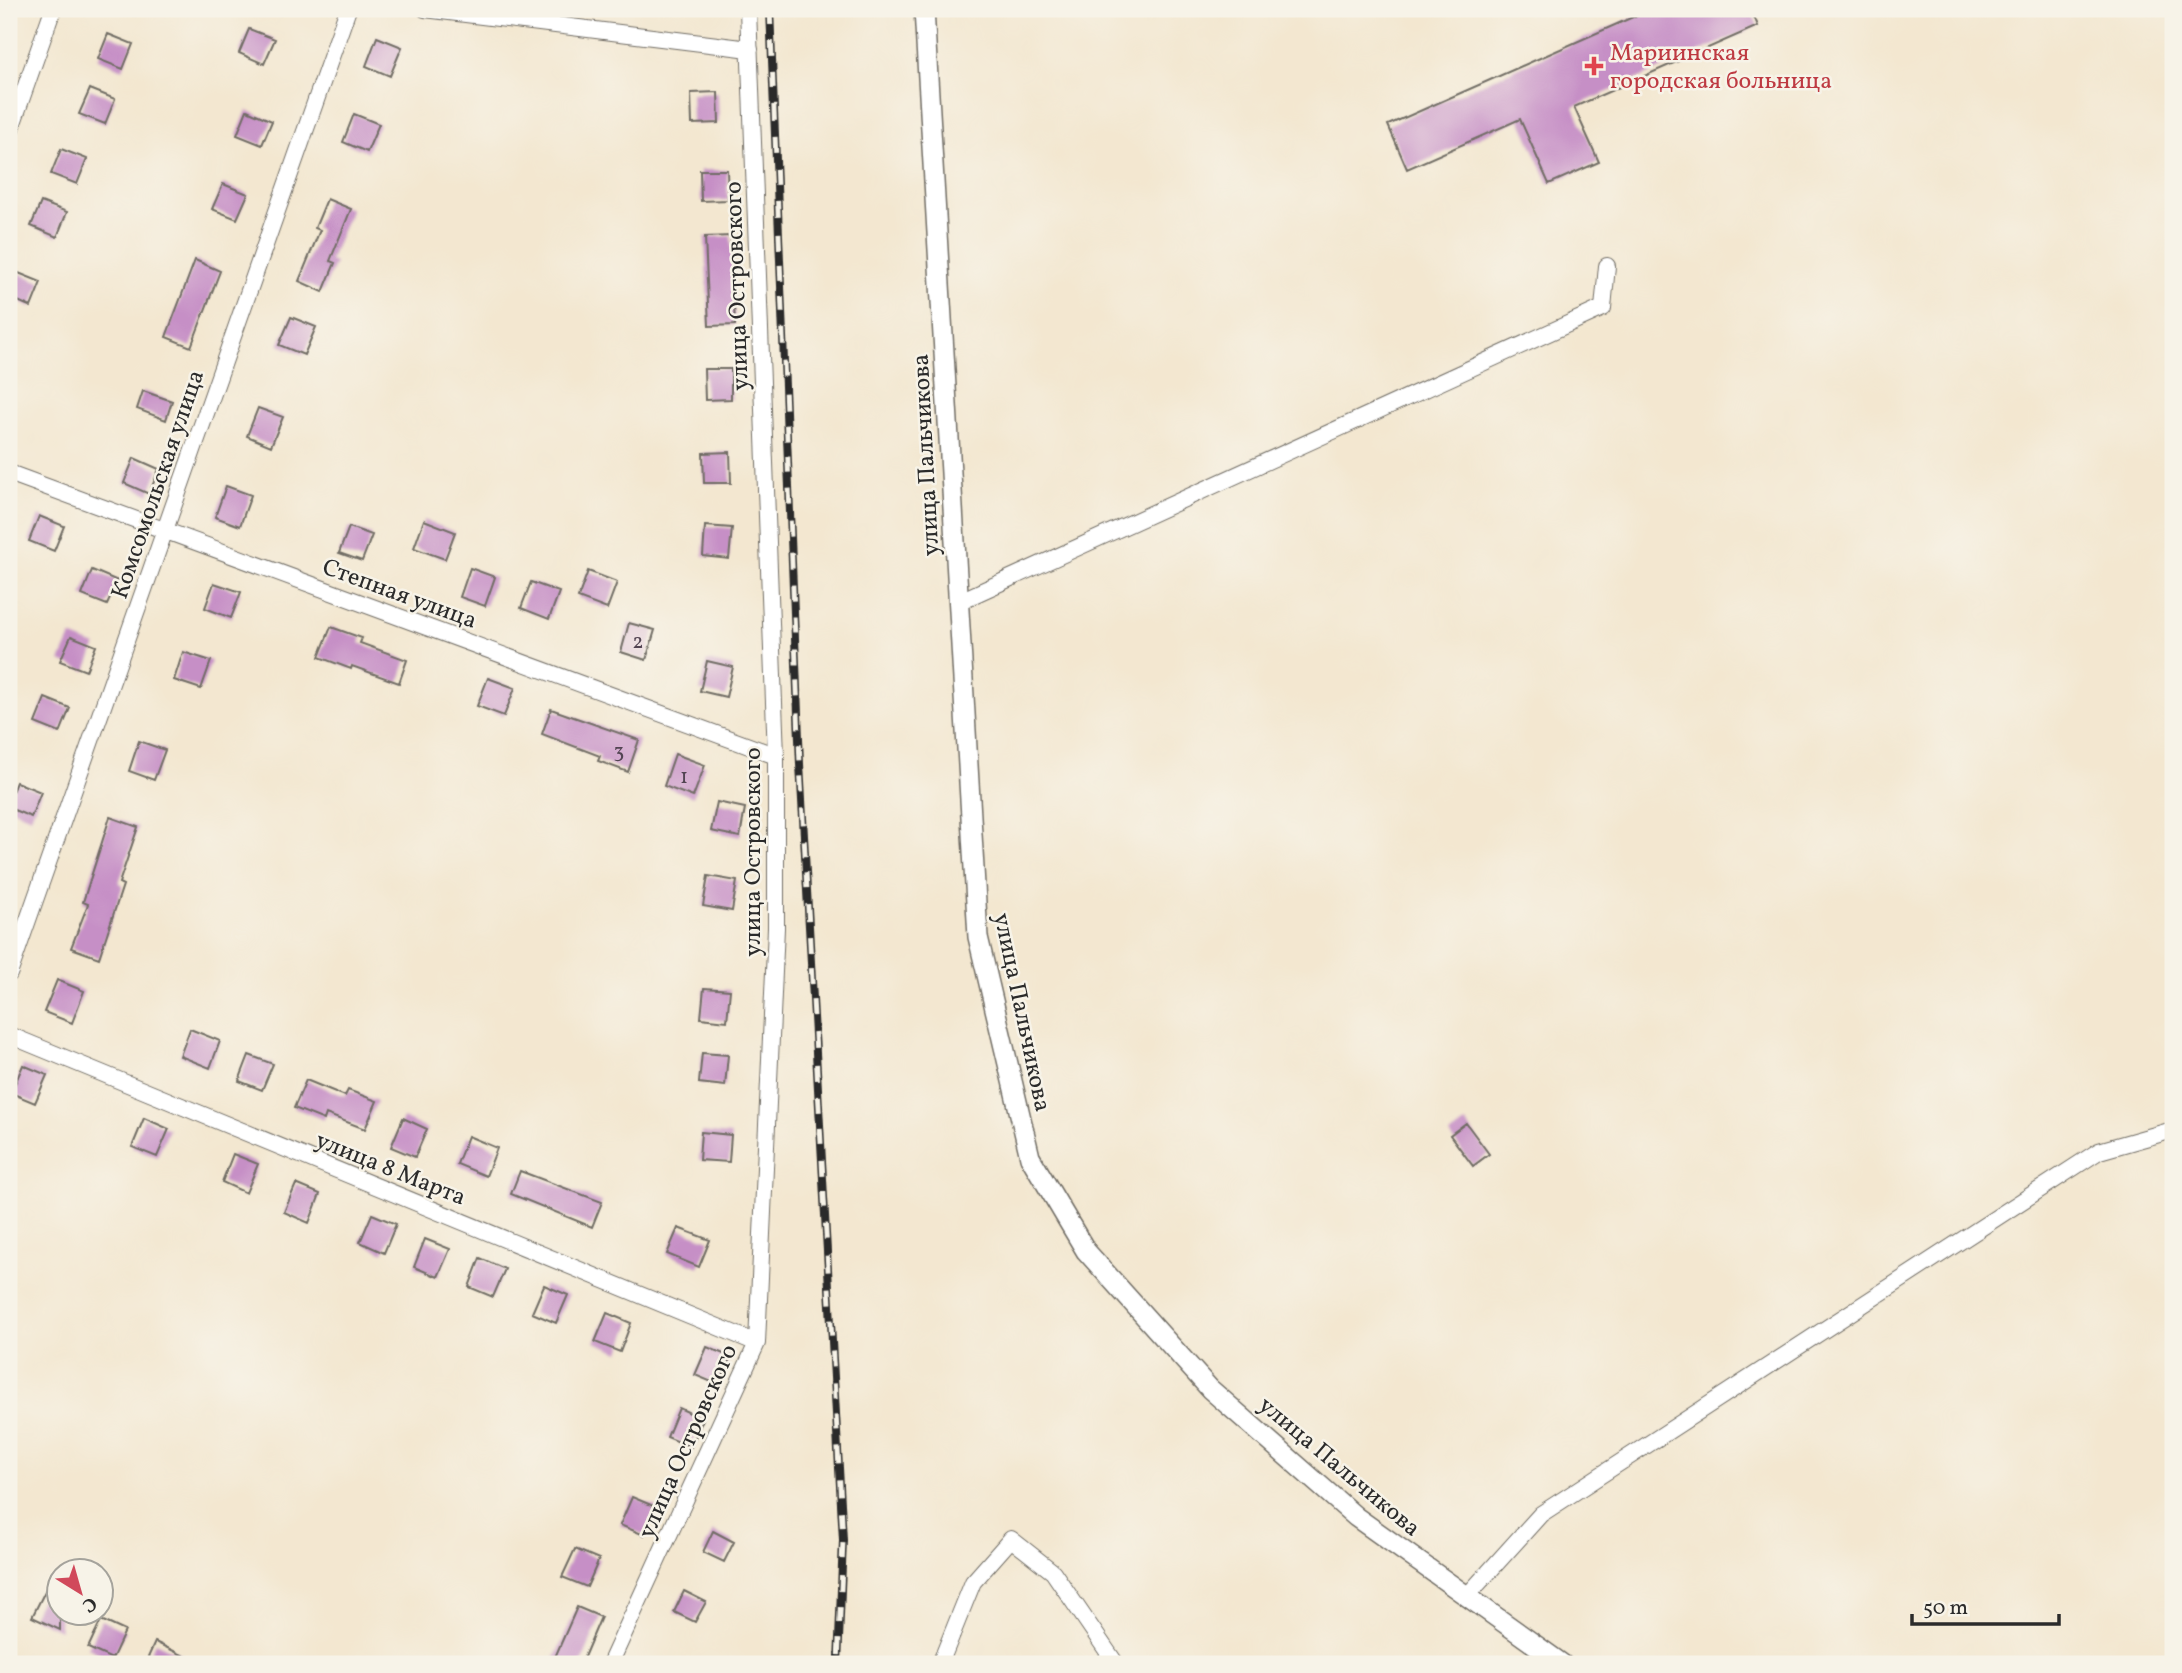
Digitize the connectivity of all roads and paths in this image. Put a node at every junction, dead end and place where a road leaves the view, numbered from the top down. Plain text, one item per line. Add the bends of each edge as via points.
1 (53, 9) edge
2 (348, 9) edge
3 (425, 9) edge
4 (748, 9) edge
5 (924, 9) edge
6 (750, 49) junction
7 (9, 134) edge
8 (1608, 267) dead end
9 (9, 473) edge
10 (165, 530) junction
11 (958, 603) junction
12 (776, 756) junction
13 (9, 974) edge
14 (9, 1035) edge
15 (2173, 1130) edge
16 (757, 1343) junction
17 (1466, 1596) junction
18 (610, 1664) edge
19 (940, 1664) edge
20 (1116, 1664) edge
21 (1562, 1664) edge

1 - 7 street
2 - 10 street, Комсомольская улица
3 - 6 street
4 - 6 street, улица Островского
5 - 11 street, улица Пальчикова
6 - 12 street, улица Островского
8 - 11 street via 1603,308
9 - 10 street, Степная улица
10 - 12 street, Степная улица
10 - 13 street, Комсомольская улица
11 - 17 street, улица Пальчикова via 978,937 1030,1157 1086,1251 1210,1388 1356,1517
12 - 16 street, улица Островского via 776,928
14 - 16 street, улица 8 Марта
15 - 17 street via 2099,1151 1541,1514
16 - 18 street, улица Островского
17 - 21 street, улица Пальчикова
19 - 20 street via 973,1581 1011,1539 1053,1572

